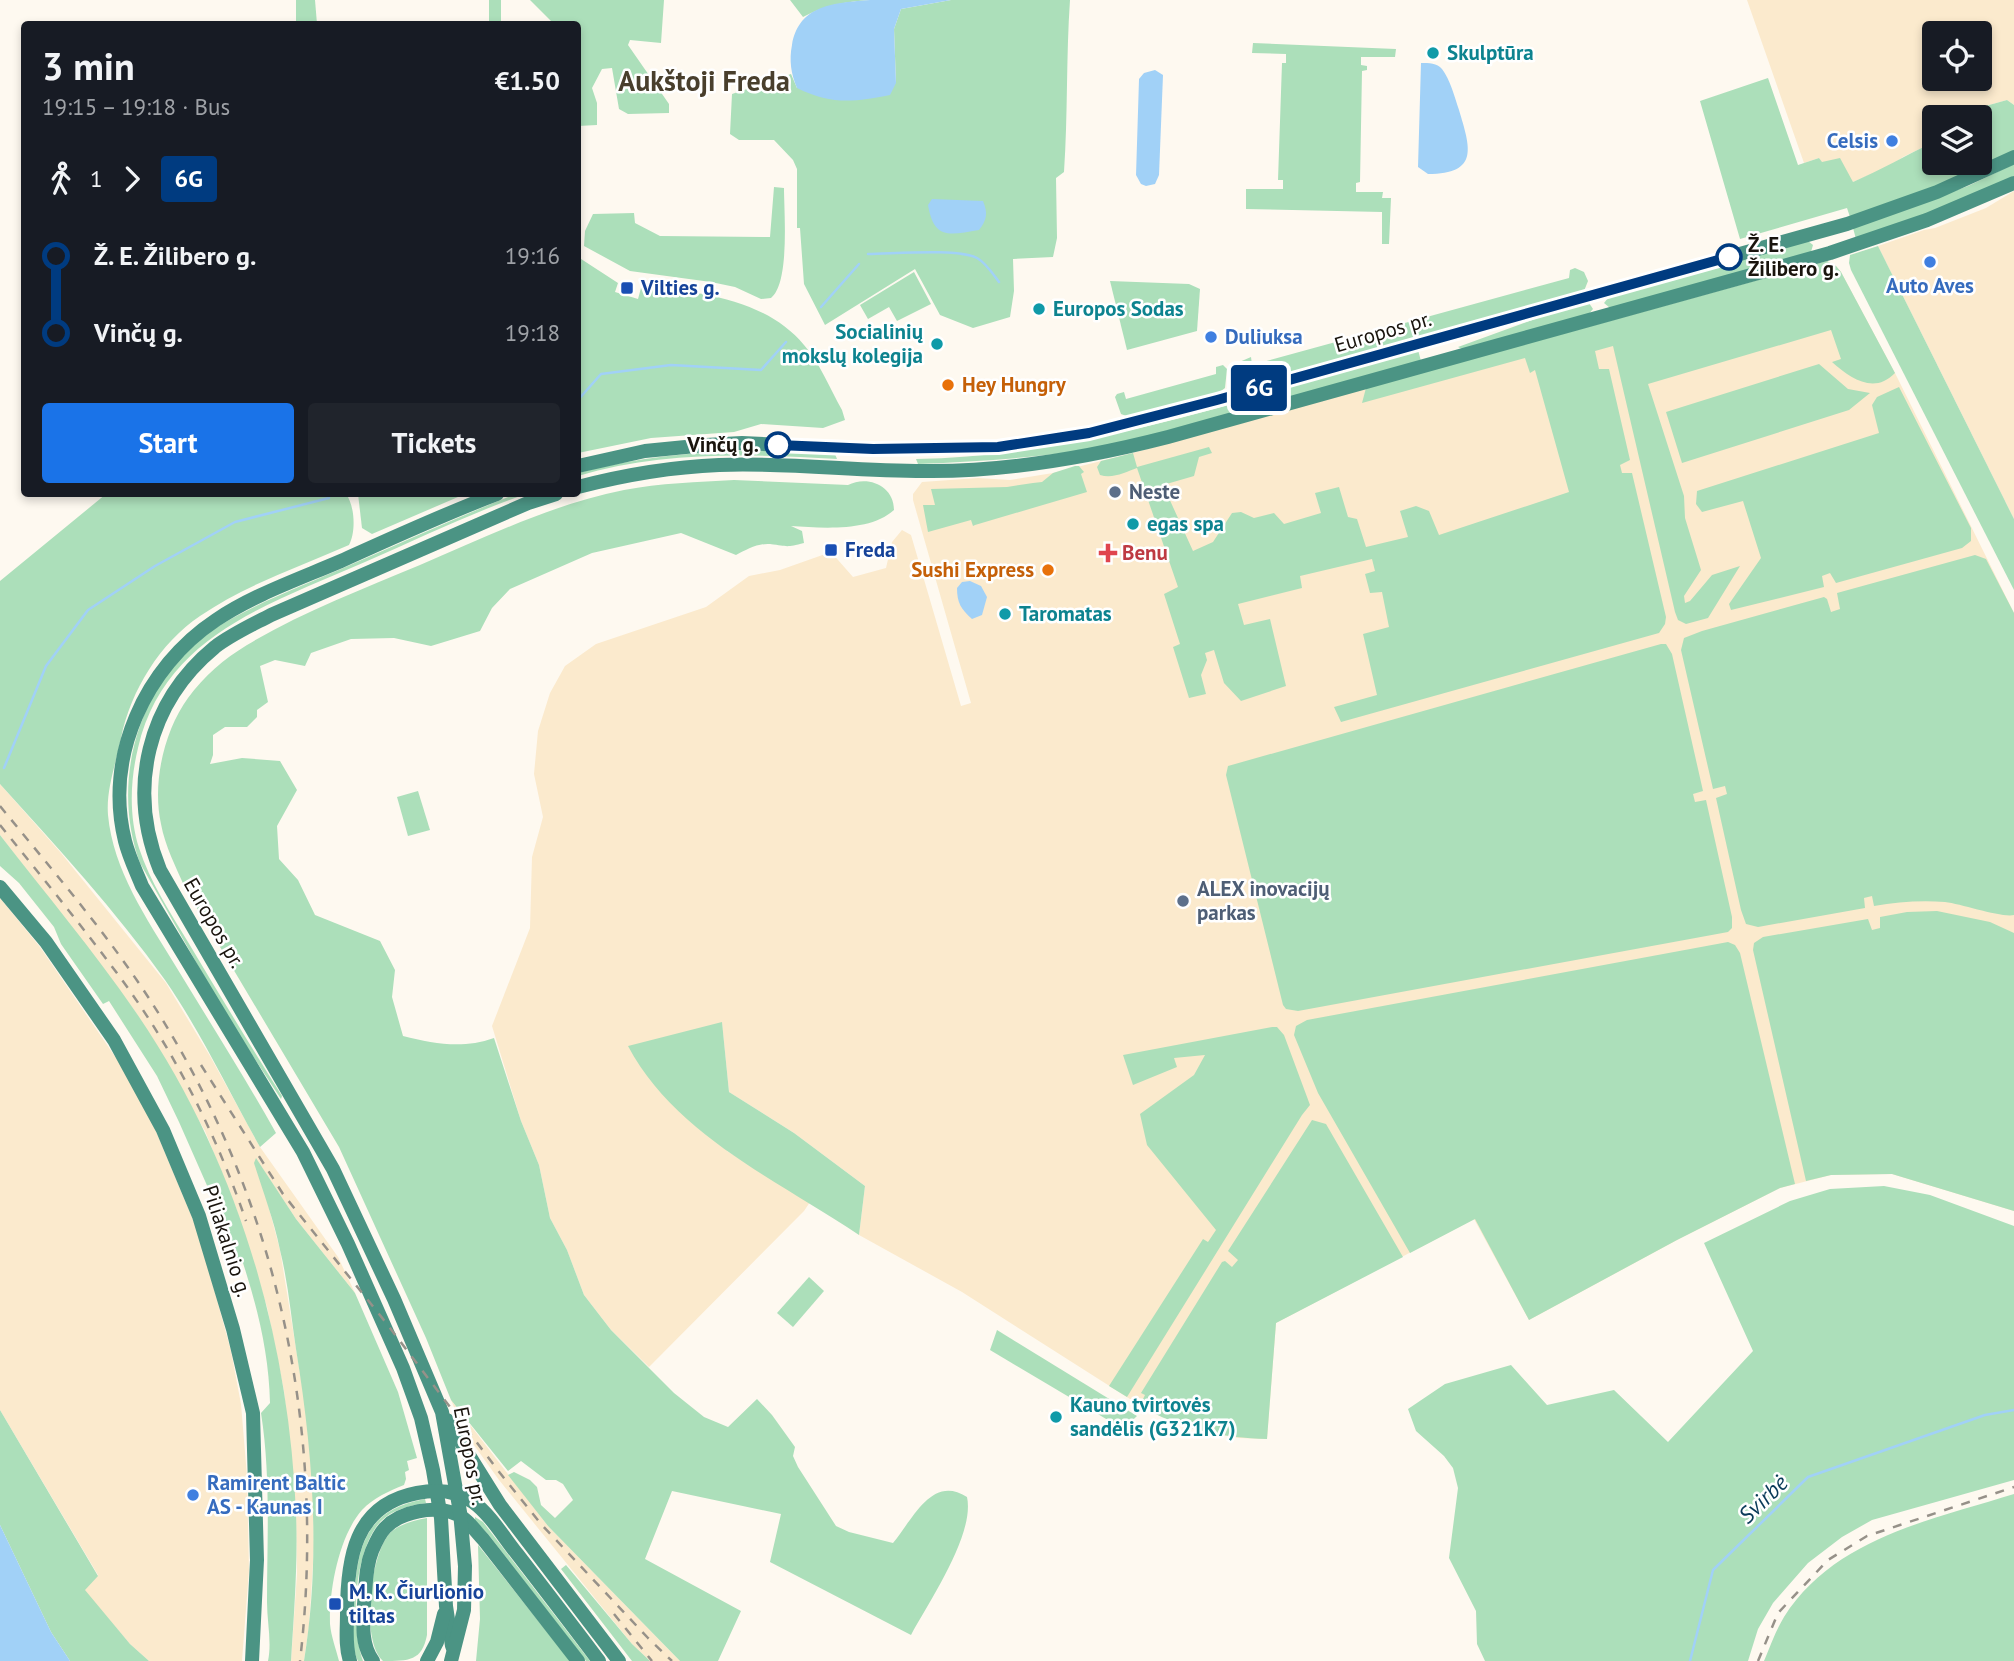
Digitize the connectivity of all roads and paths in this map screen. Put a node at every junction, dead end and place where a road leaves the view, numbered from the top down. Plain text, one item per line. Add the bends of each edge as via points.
1 (2014, 157) edge
2 (2014, 183) edge
3 (1822, 231) junction
4 (1830, 253) junction
5 (1596, 294) junction
6 (1602, 316) junction
7 (1457, 333) junction
8 (1450, 359) junction
9 (581, 465) edge
10 (581, 486) edge
11 (490, 497) edge
12 (548, 497) edge
13 (0, 887) edge
14 (442, 1412) junction
15 (446, 1606) junction
16 (452, 1656) edge
17 (253, 1661) edge
18 (350, 1661) edge
19 (373, 1661) edge
20 (427, 1661) edge
21 (578, 1661) edge
22 (599, 1661) edge
23 (619, 1661) edge

1 - 3 main road, Europos pr. via 1937,192
2 - 4 main road, Europos pr. via 1927,220
3 - 4 main road
3 - 5 main road, Europos pr.
4 - 6 main road, Europos pr.
5 - 6 main road
5 - 7 main road, Europos pr.
6 - 8 main road, Europos pr.
7 - 8 main road via 1448,349
7 - 9 main road, Europos pr. via 1119,426 1041,441 998,447 904,448 718,444 645,451
8 - 10 main road, Europos pr. via 1086,457 982,470 702,466
11 - 15 main road, Europos pr. via 233,609 190,639 160,671 133,720 120,798 132,863 321,1189 403,1368 433,1470
12 - 14 main road, Europos pr. via 245,628 216,647 175,689 160,716 145,771 147,834 160,870 318,1141
13 - 17 main road, Piliakalnio g. via 46,942 114,1040 163,1130 199,1216 253,1413 257,1560
14 - 16 main road, Europos pr. via 465,1566 464,1610
14 - 23 main road via 500,1505
15 - 16 main road
15 - 20 main road
18 - 22 main road via 346,1648 349,1570 364,1525 395,1499 435,1491 451,1492 474,1504
19 - 21 main road via 363,1629 371,1555 385,1528 407,1515 430,1510 457,1514 468,1522

